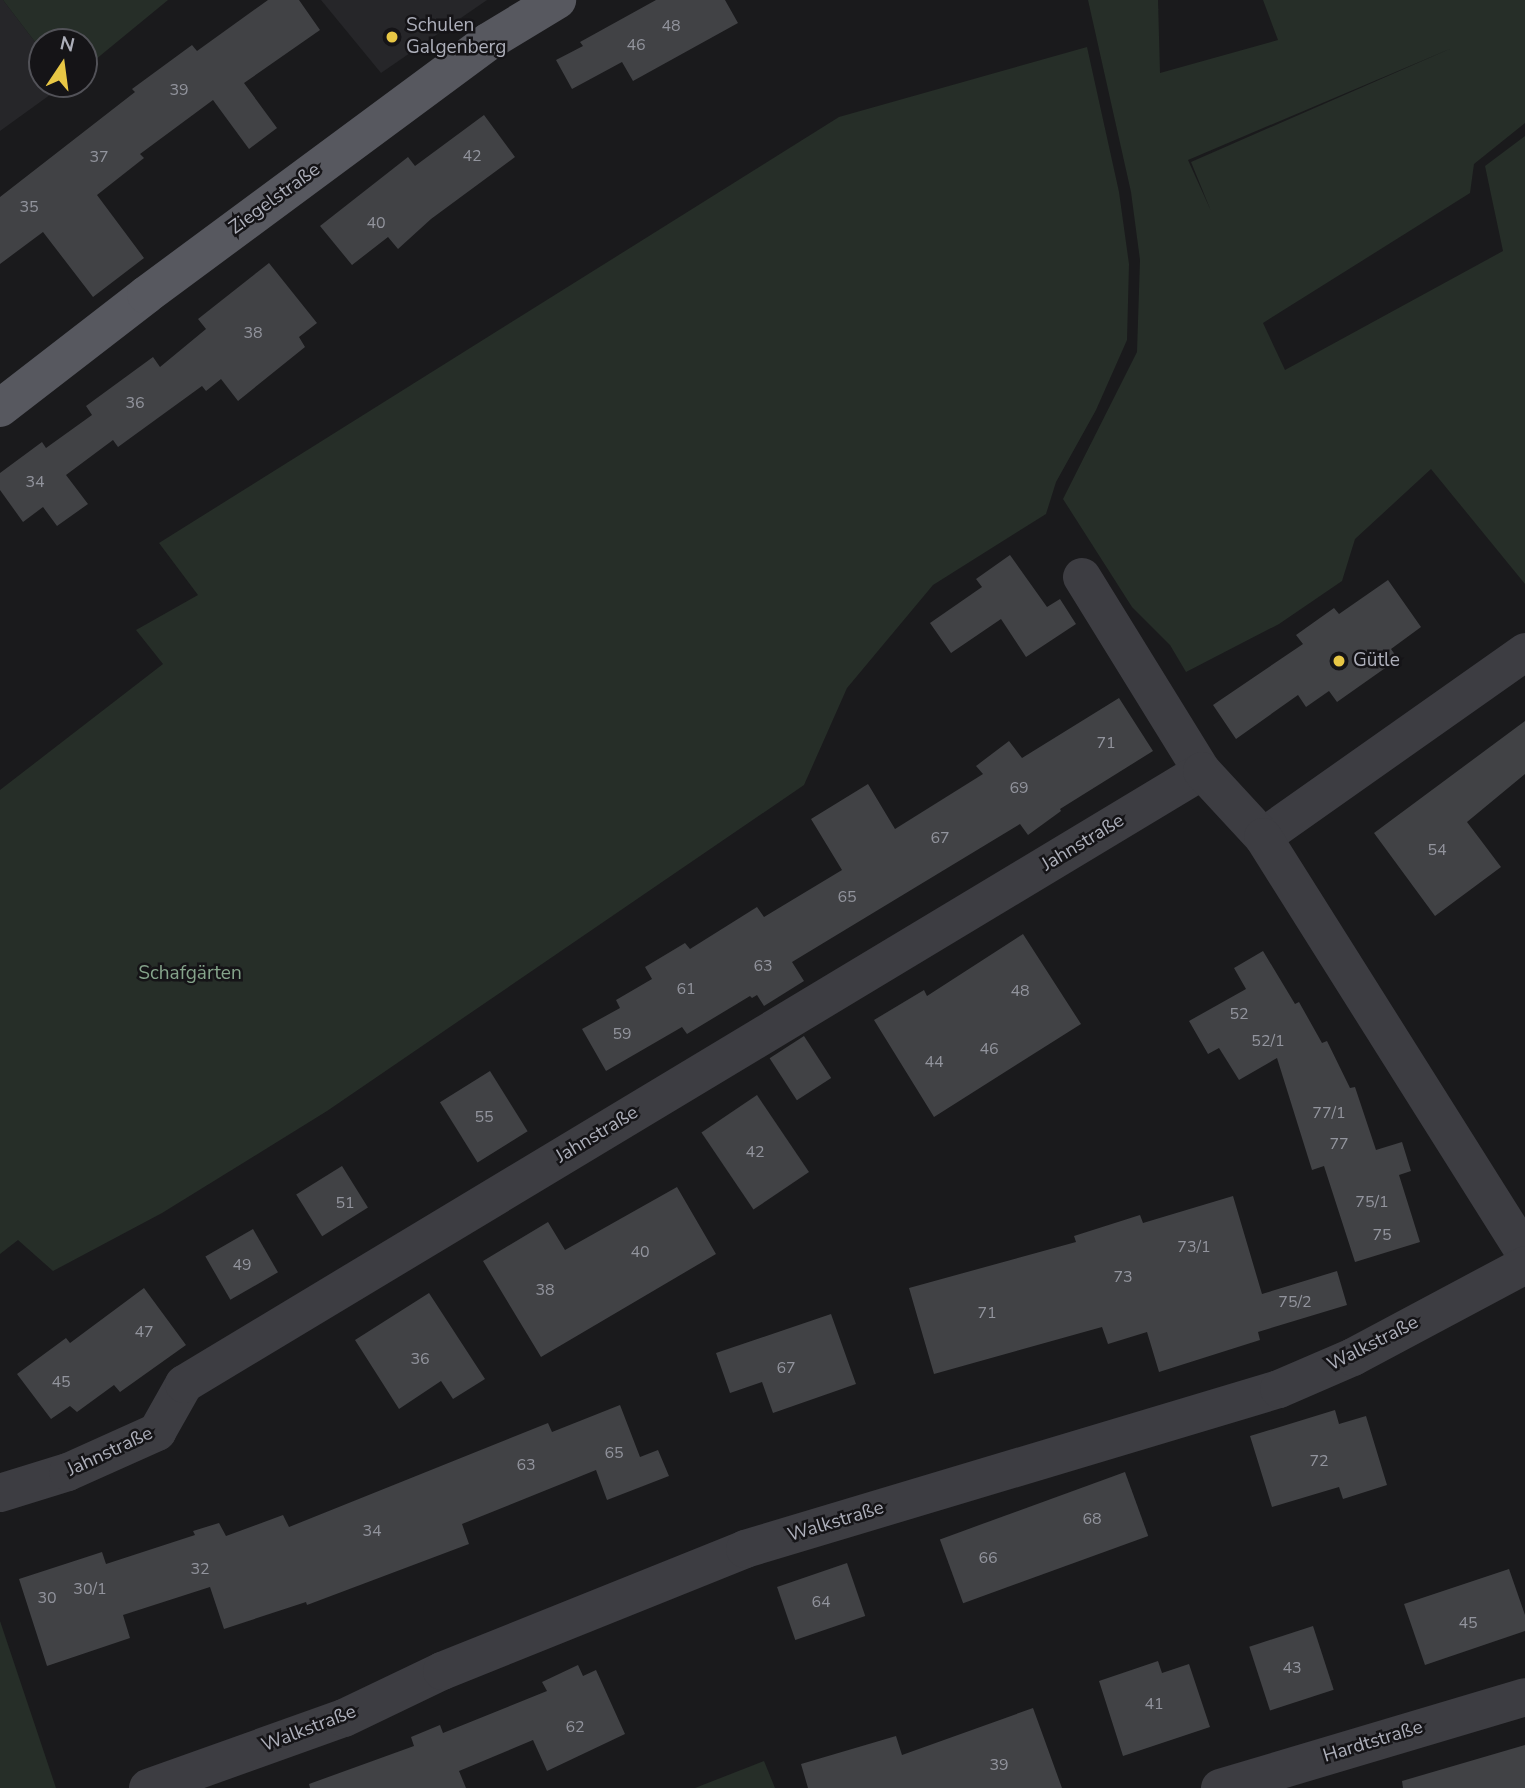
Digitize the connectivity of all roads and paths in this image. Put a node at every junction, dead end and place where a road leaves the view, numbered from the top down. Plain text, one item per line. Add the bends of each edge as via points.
1 (557, 0) edge
2 (0, 408) edge
3 (1082, 577) dead end
4 (1525, 652) edge
5 (1202, 771) junction
6 (1263, 837) junction
7 (1525, 1253) edge
8 (1525, 1265) edge
9 (0, 1493) edge
10 (1525, 1697) edge
11 (148, 1788) edge
12 (1220, 1788) edge

1 - 2 main road, Ziegelstraße via 488,42
3 - 5 street
4 - 6 street
5 - 6 street
5 - 9 street, Jahnstraße via 184,1384 158,1432 68,1472
6 - 7 street
8 - 11 street, Walkstraße via 1353,1357 1279,1389 745,1549 442,1671 344,1718
10 - 12 street, Hardtstraße

